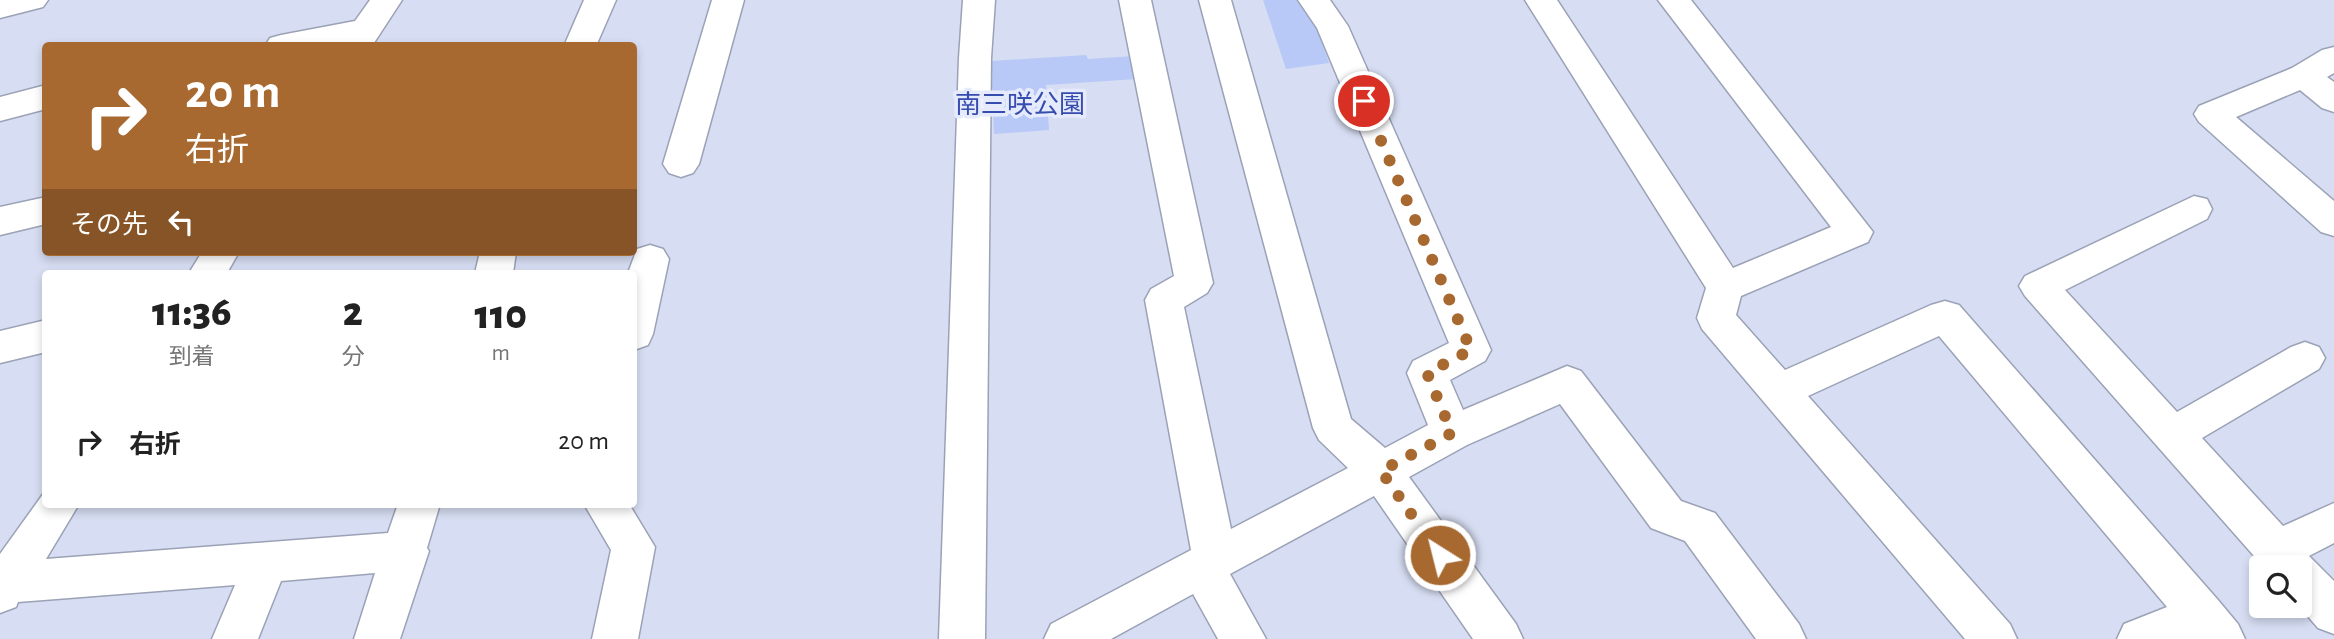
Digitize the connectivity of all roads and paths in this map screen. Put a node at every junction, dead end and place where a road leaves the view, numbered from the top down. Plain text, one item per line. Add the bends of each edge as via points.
1 (32, 0) edge
2 (386, 0) edge
3 (600, 0) edge
4 (728, 0) edge
5 (979, 0) edge
6 (1135, 0) edge
7 (1215, 0) edge
8 (1314, 0) edge
9 (1541, 0) edge
10 (1674, 0) edge
11 (0, 8) edge
12 (361, 38) edge
13 (321, 42) edge
14 (582, 42) edge
15 (2334, 58) edge
16 (2304, 76) junction
17 (42, 98) edge
18 (2334, 100) edge
19 (0, 109) edge
20 (681, 164) dead end
21 (2194, 209) dead end
22 (42, 211) edge
23 (0, 220) edge
24 (2334, 222) edge
25 (650, 258) dead end
26 (1725, 286) junction
27 (637, 320) edge
28 (42, 337) edge
29 (0, 347) edge
30 (2305, 358) dead end
31 (1779, 391) junction
32 (1452, 433) junction
33 (2172, 435) junction
34 (1381, 471) junction
35 (55, 508) edge
36 (418, 508) edge
37 (608, 508) edge
38 (2334, 522) edge
39 (407, 551) junction
40 (2282, 555) edge
41 (2299, 555) edge
42 (267, 562) junction
43 (1208, 562) junction
44 (9, 568) edge
45 (2312, 588) edge
46 (2334, 613) edge
47 (2212, 627) edge
48 (235, 639) edge
49 (377, 639) edge
50 (615, 639) edge
51 (962, 639) edge
52 (1067, 639) edge
53 (1243, 639) edge
54 (1500, 639) edge
55 (1783, 639) edge
56 (1994, 639) edge
57 (2140, 639) edge

1 - 11 street
2 - 12 street
3 - 14 street
4 - 20 street
5 - 51 street
6 - 43 street via 1194,283 1164,300
7 - 34 street via 1333,428
8 - 32 street via 1332,26 1471,350 1427,373
9 - 26 street
10 - 26 street via 1855,232
12 - 13 street
15 - 16 street
16 - 18 street
16 - 24 street via 2211,114
17 - 19 street
21 - 33 street via 2038,286
22 - 23 street
25 - 27 street
26 - 31 street via 1716,318
28 - 29 street
30 - 33 street
31 - 47 street via 1945,316
31 - 56 street
32 - 34 street
32 - 55 street via 1567,383 1666,515 1700,527
33 - 40 street
34 - 43 street
34 - 54 street
35 - 44 street
36 - 39 street
37 - 50 street via 633,547
38 - 41 street
39 - 42 street
39 - 49 street
42 - 44 street
42 - 48 street
43 - 52 street
43 - 53 street
45 - 46 street
47 - 57 street

